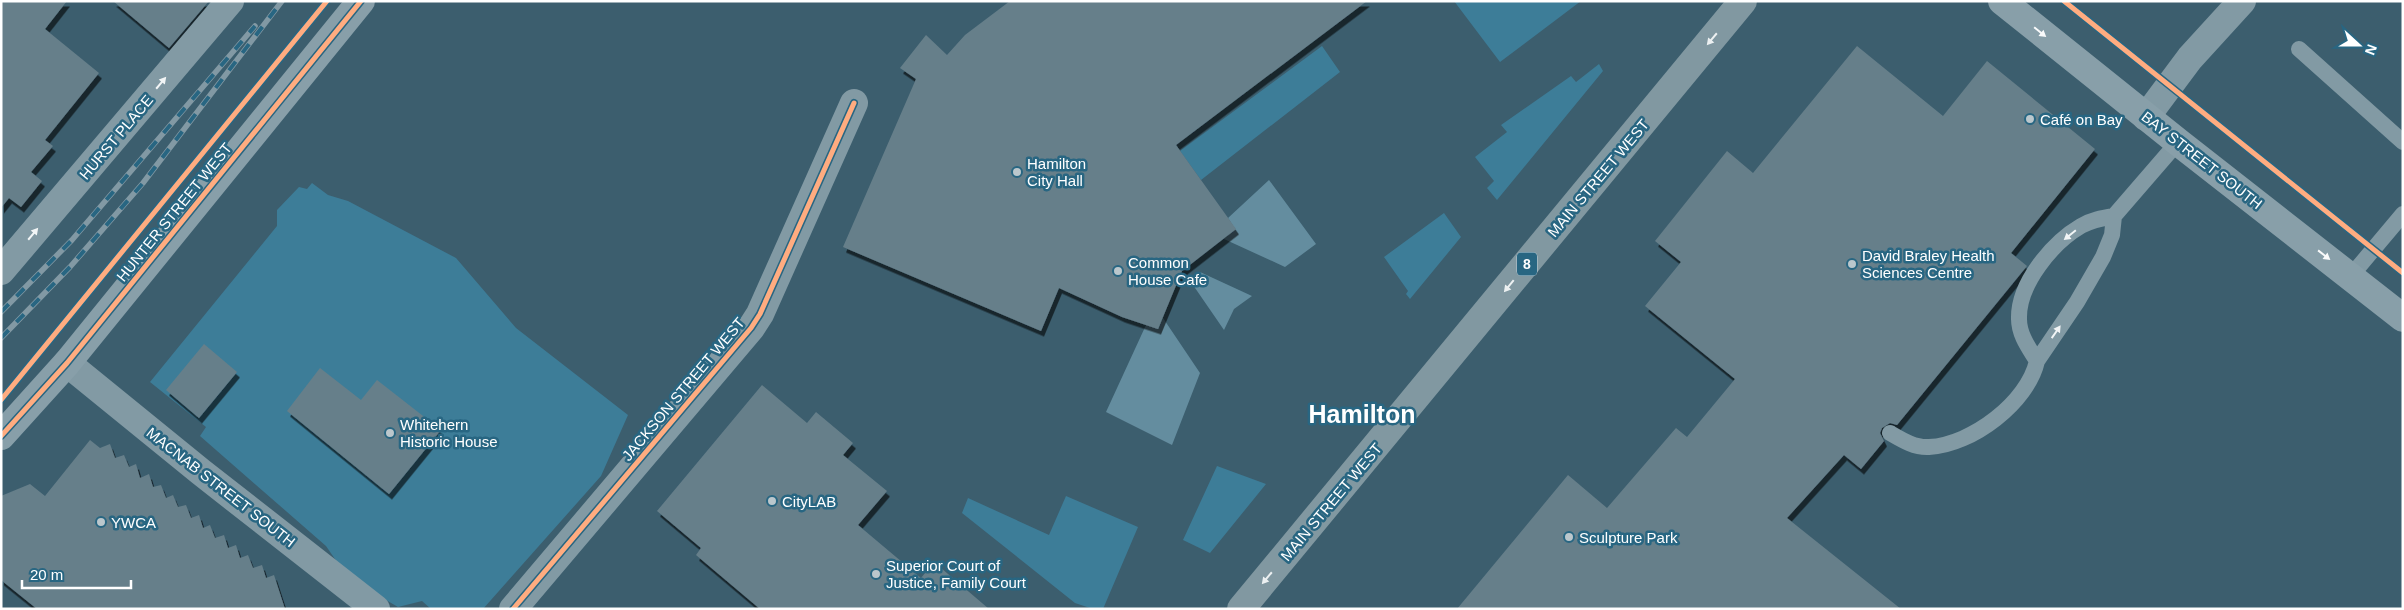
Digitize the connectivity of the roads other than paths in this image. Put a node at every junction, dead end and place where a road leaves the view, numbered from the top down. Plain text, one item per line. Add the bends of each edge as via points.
1 (230, 1) edge
2 (362, 1) edge
3 (1744, 1) edge
4 (2002, 1) edge
5 (2242, 1) edge
6 (2299, 48) dead end
7 (854, 103) dead end
8 (2146, 117) junction
9 (2178, 142) junction
10 (2403, 142) edge
11 (2403, 214) edge
12 (2114, 216) junction
13 (1, 271) edge
14 (2350, 276) junction
15 (2403, 318) edge
16 (2037, 361) junction
17 (67, 364) junction
18 (1890, 433) dead end
19 (1, 436) edge
20 (376, 609) edge
21 (513, 609) edge
22 (1242, 609) edge

13 -> 1 street, HURST PLACE
2 - 17 street, HUNTER STREET WEST
3 -> 22 main road, MAIN STREET WEST / 8
4 -> 8 street, BAY STREET SOUTH
5 - 8 street via 2190,58
6 - 10 lane
7 - 21 street, JACKSON STREET WEST via 751,328
8 - 9 street, BAY STREET SOUTH
9 - 12 lane
9 -> 14 street, BAY STREET SOUTH
11 - 14 lane
16 -> 12 lane via 2103,257 2112,235
12 -> 16 lane via 2080,226 2050,253 2027,286 2018,319 2021,334
14 - 15 street, BAY STREET SOUTH
16 - 18 lane via 2034,373 2017,398 1998,417 1974,432 1951,443 1928,448 1907,443
17 - 19 street, HUNTER STREET WEST
17 - 20 street, MACNAB STREET SOUTH

